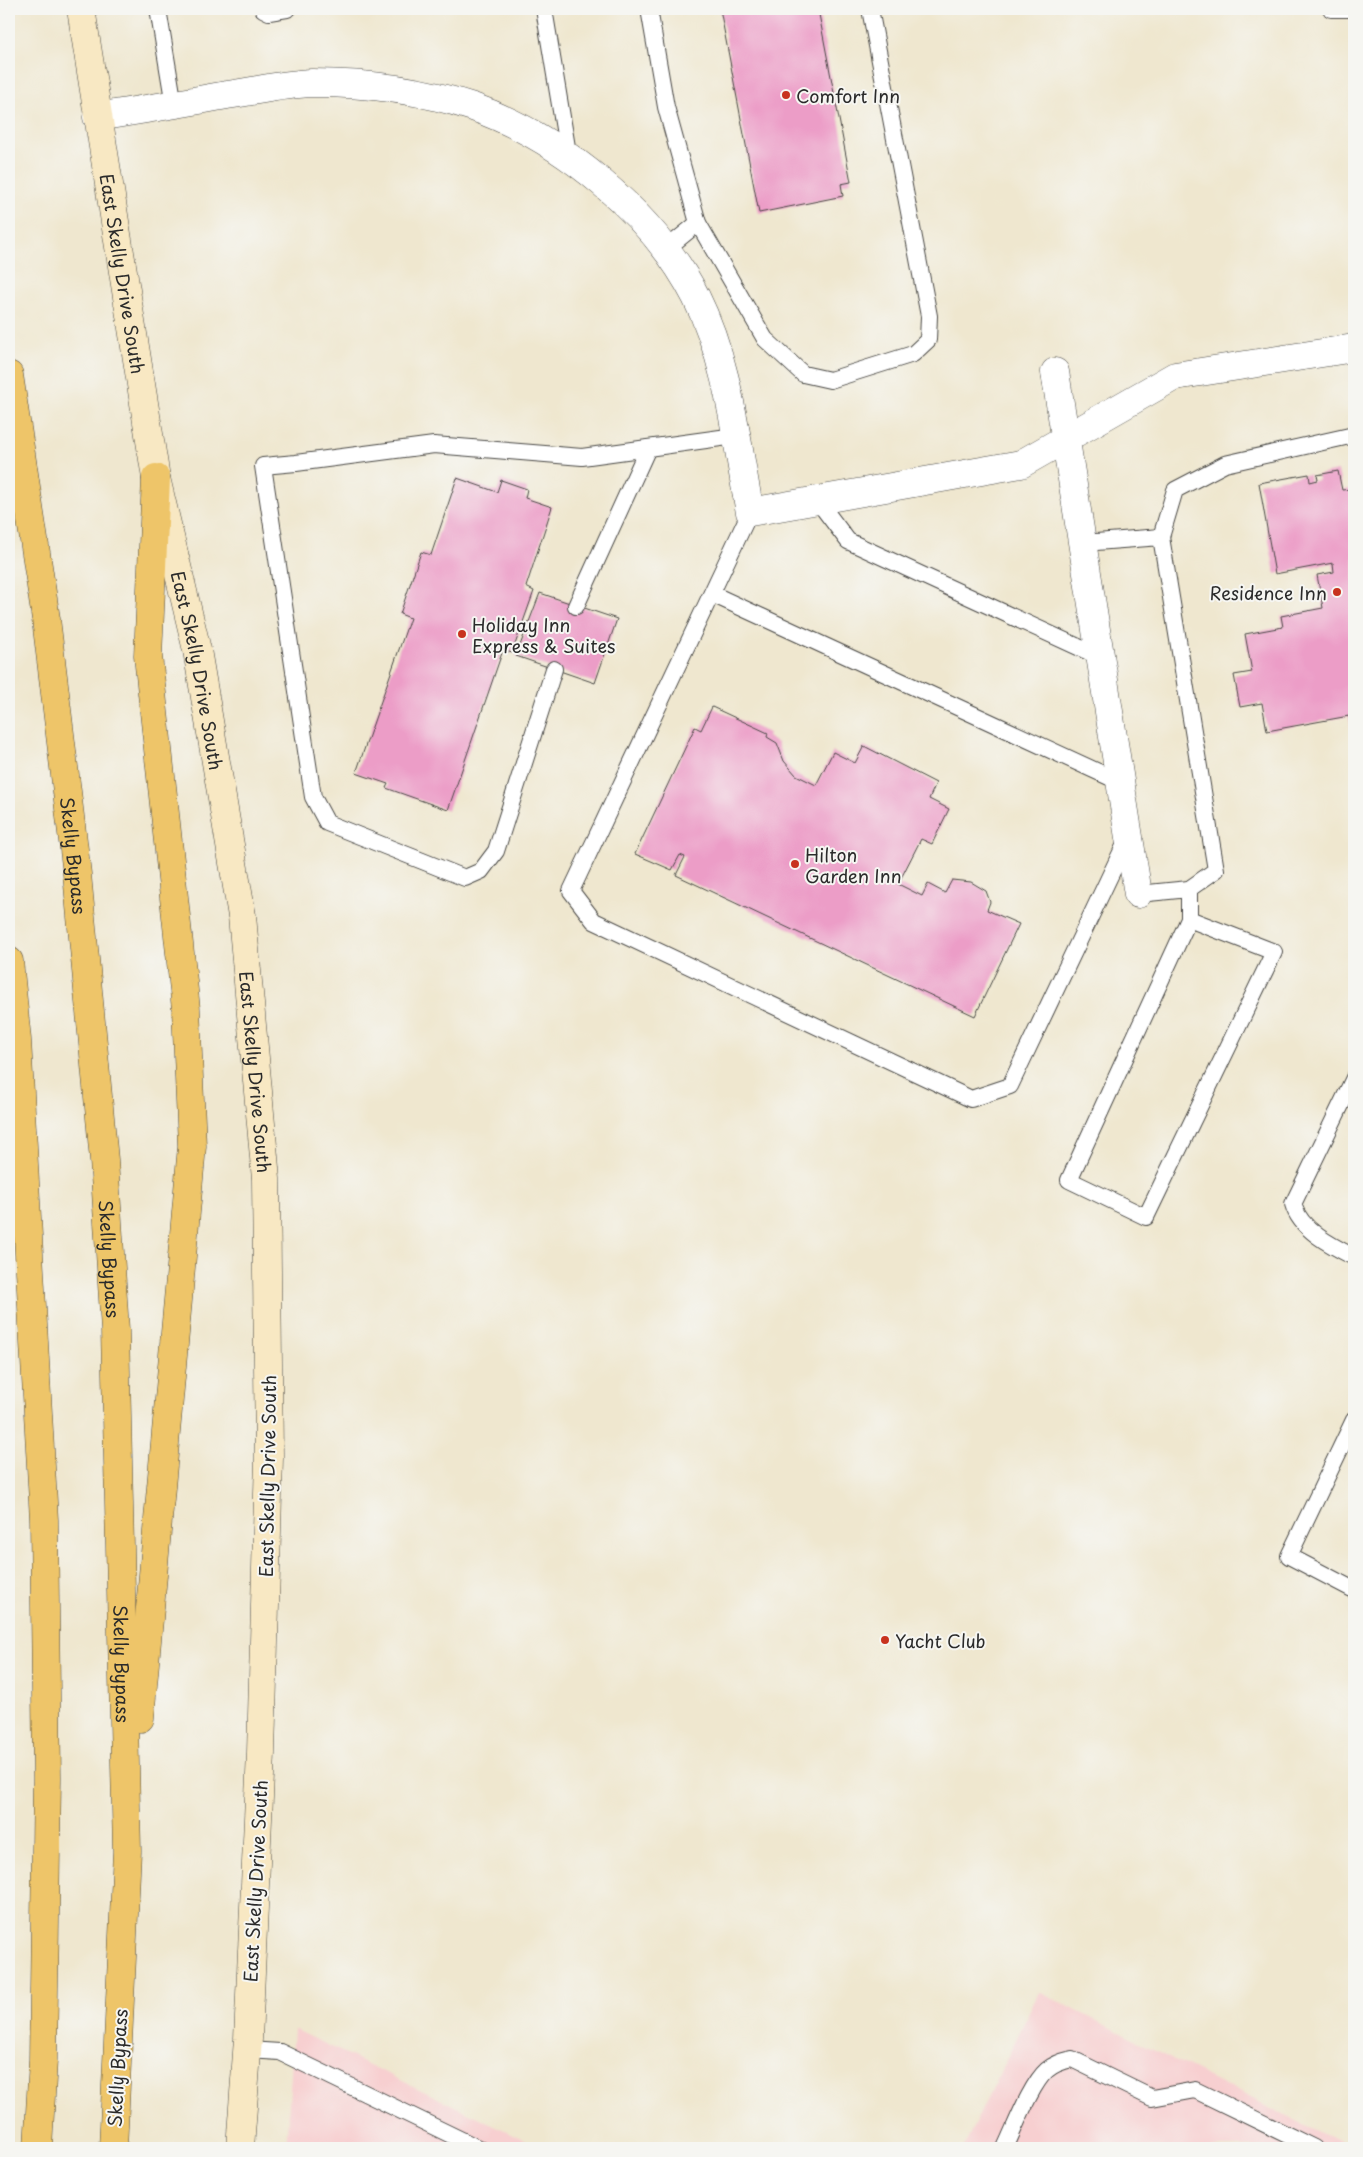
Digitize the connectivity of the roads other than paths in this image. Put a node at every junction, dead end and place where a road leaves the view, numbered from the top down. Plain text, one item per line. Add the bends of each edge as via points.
1 (81, 9) edge
2 (158, 9) edge
3 (262, 9) edge
4 (287, 9) edge
5 (544, 9) edge
6 (649, 9) edge
7 (870, 9) edge
8 (1331, 9) edge
9 (1354, 9) edge
10 (174, 104) junction
11 (97, 117) junction
12 (569, 159) junction
13 (698, 223) junction
14 (666, 249) junction
15 (1354, 348) edge
16 (1055, 372) dead end
17 (9, 375) edge
18 (1354, 435) edge
19 (735, 436) junction
20 (1066, 438) junction
21 (648, 448) junction
22 (156, 478) junction
23 (816, 500) junction
24 (750, 512) junction
25 (1161, 536) junction
26 (1084, 543) junction
27 (712, 594) junction
28 (576, 606) dead end
29 (1100, 657) junction
30 (554, 669) dead end
31 (1120, 782) junction
32 (1129, 837) junction
33 (1189, 889) junction
34 (1138, 894) joint
35 (1189, 919) junction
36 (9, 961) edge
37 (1354, 1078) edge
38 (9, 1216) edge
39 (1354, 1257) edge
40 (33, 1309) junction
41 (1354, 1420) edge
42 (1354, 1590) edge
43 (127, 1851) junction
44 (247, 2050) junction
45 (38, 2148) edge
46 (113, 2148) edge
47 (240, 2148) edge
48 (478, 2148) edge
49 (1005, 2148) edge
50 (1314, 2148) edge

1 - 11 street, East Skelly Drive South
2 - 10 lane
3 - 4 lane via 268,12
5 - 12 lane
6 - 13 lane via 666,107
7 - 13 lane via 929,316 928,340 913,354 830,380 804,374 764,339
8 - 9 lane
10 - 11 street
10 - 12 street via 310,83 361,85 422,94 473,107 530,133
11 - 22 street, East Skelly Drive South
12 - 14 street via 633,212
13 - 14 lane
14 - 19 street via 696,297 720,356
15 - 20 street via 1175,376
16 - 20 street
17 - 43 highway, Skelly Bypass via 46,619 76,865 104,1160 115,1330
18 - 25 lane via 1225,464 1174,490
19 - 21 lane
19 - 24 street
20 - 23 street via 1021,464
20 - 26 street
21 - 28 lane
21 - 30 lane via 582,457 434,445 263,466 313,797 326,823 465,878 481,871 496,851
22 - 43 highway via 148,656 186,1008 192,1146
22 - 44 street, East Skelly Drive South via 197,650 242,916 266,1179 269,1457 261,1752
23 - 24 street
23 - 29 lane via 848,541
24 - 27 lane
25 - 26 lane
25 - 33 lane via 1216,870
26 - 29 street
27 - 31 lane
27 - 32 lane via 571,891 594,921 971,1099 1010,1086
29 - 31 street
31 - 32 street
32 - 34 street
33 - 34 lane
33 - 35 lane
35 - 35 lane via 1274,952 1146,1217 1069,1180
36 - 40 highway via 17,1040
37 - 39 lane via 1293,1204 1301,1222
38 - 40 highway
40 - 45 highway via 44,1520 47,1778 43,2060
41 - 42 lane via 1289,1556
43 - 46 highway, Skelly Bypass
44 - 47 street, East Skelly Drive South
44 - 48 lane via 280,2052
49 - 50 lane via 1039,2078 1048,2069 1072,2059 1152,2098 1195,2090

